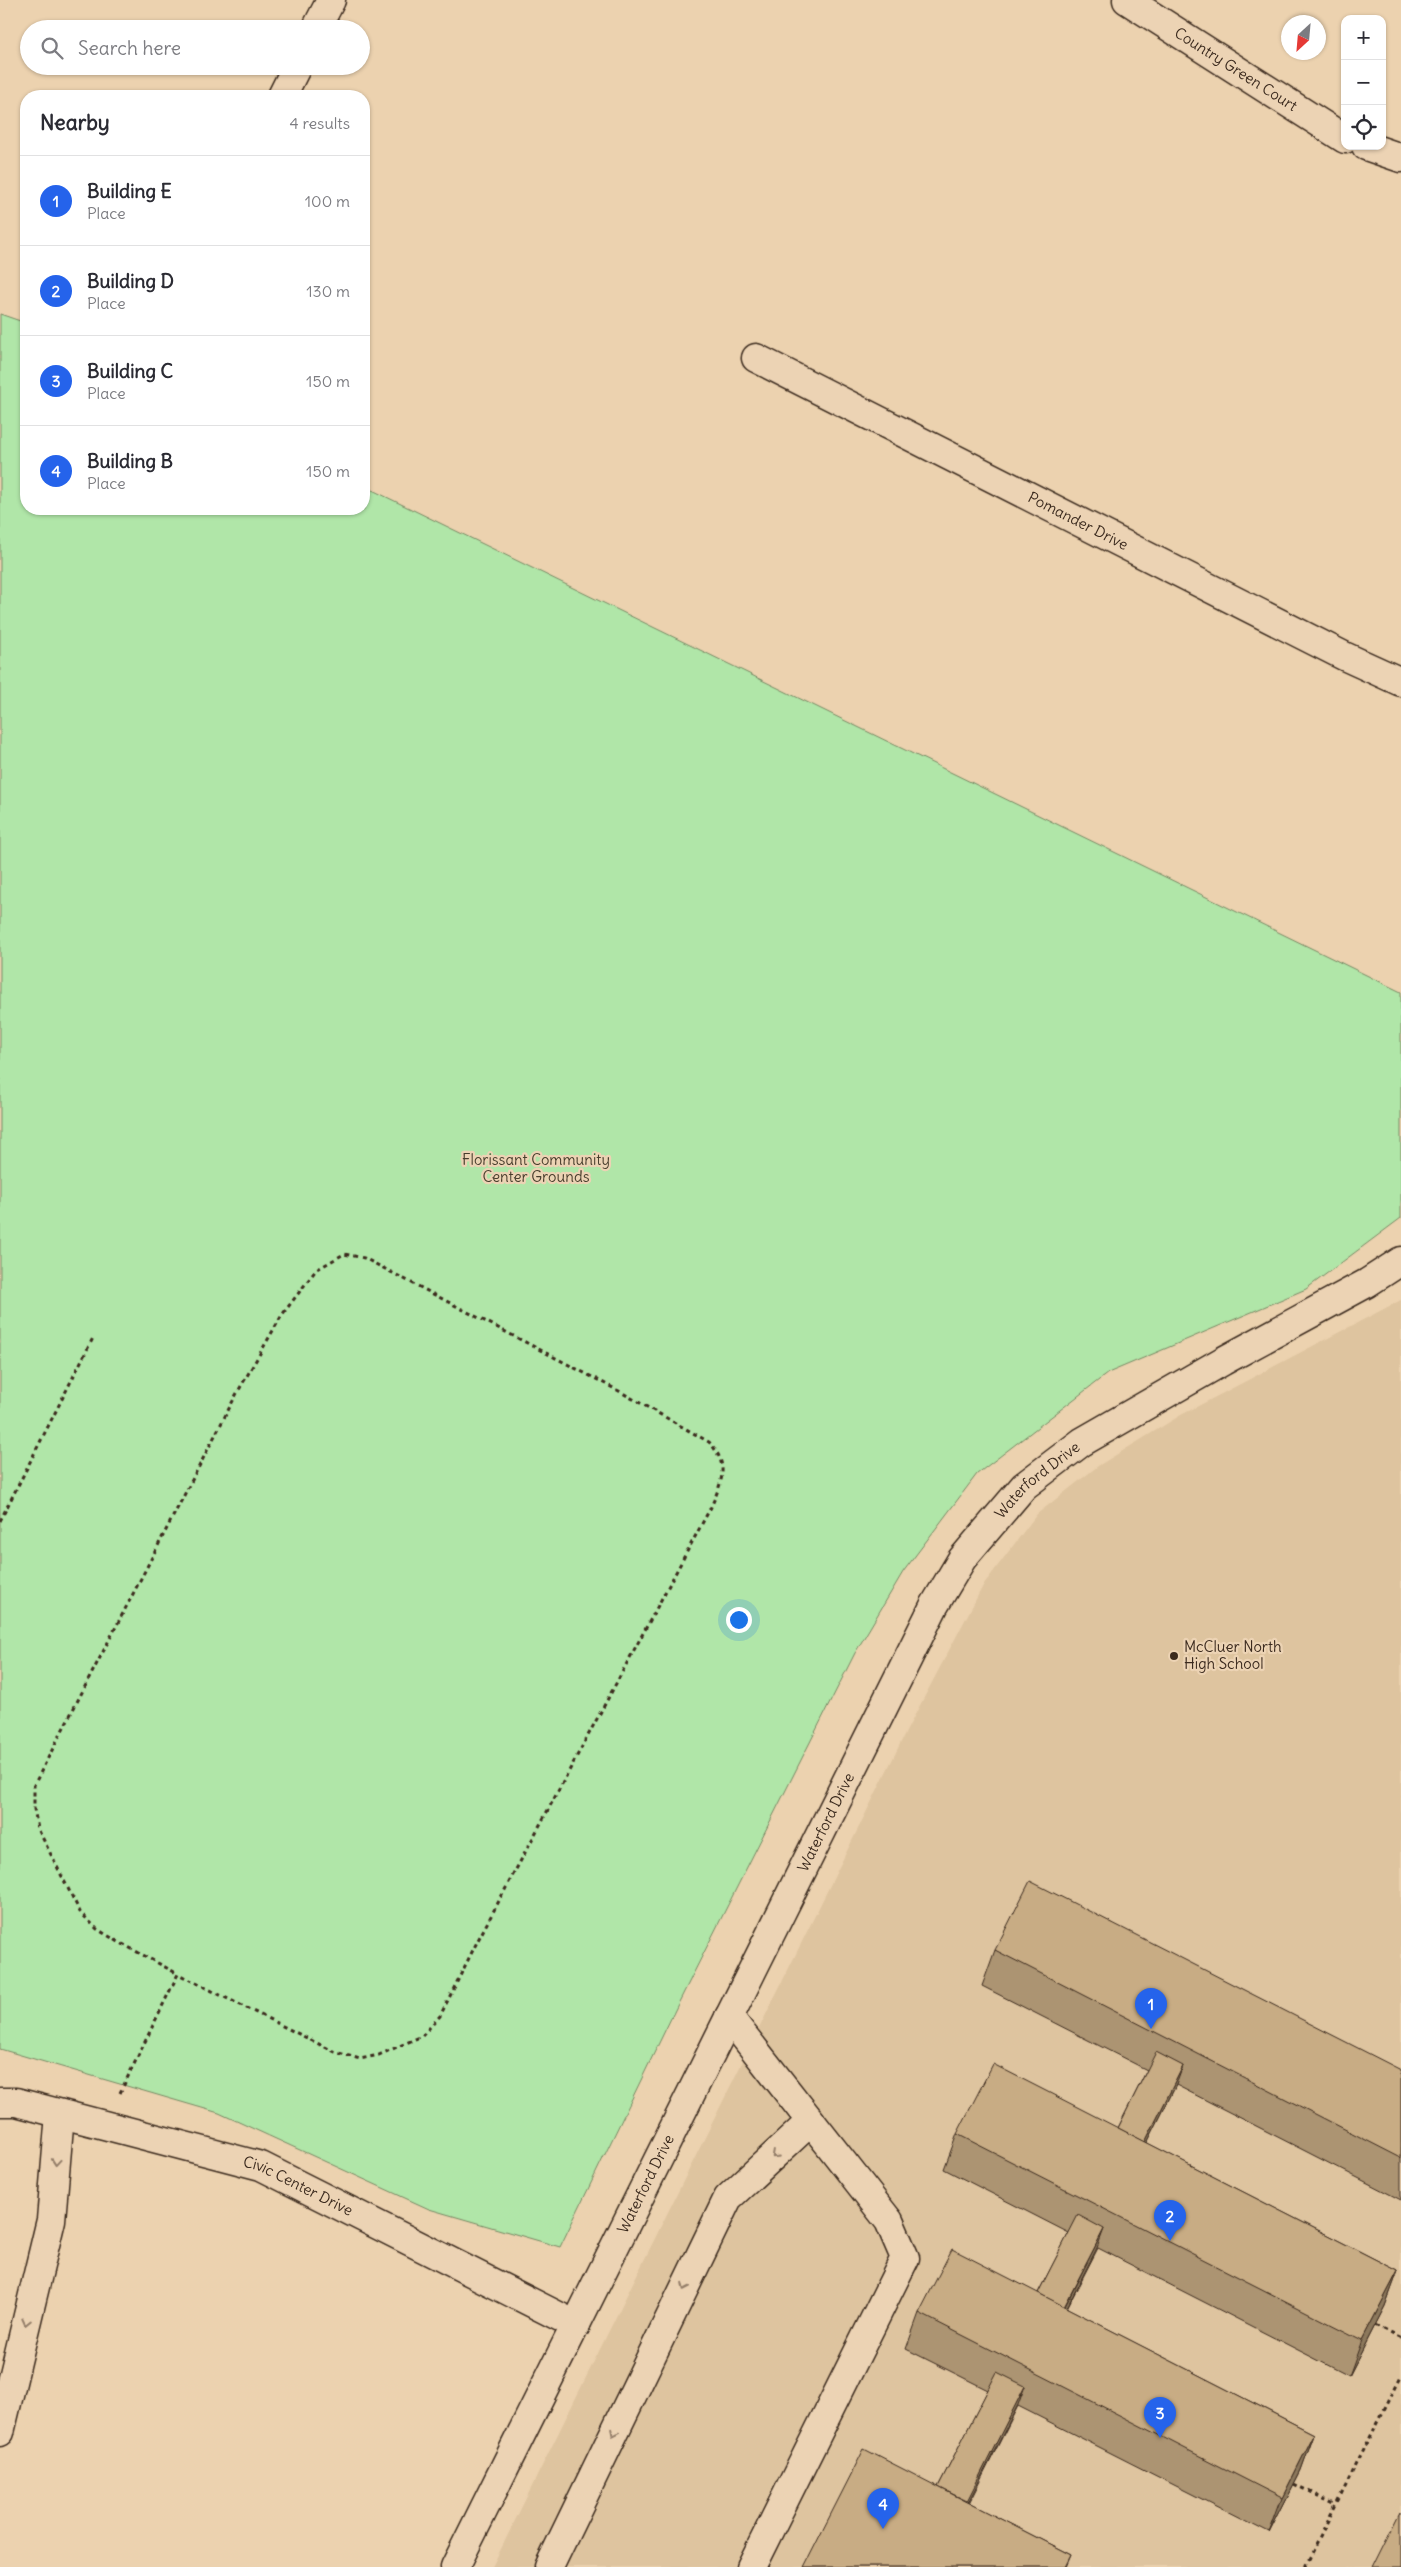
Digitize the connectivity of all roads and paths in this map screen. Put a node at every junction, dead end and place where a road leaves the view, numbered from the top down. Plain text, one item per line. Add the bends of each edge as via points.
1 (331, 0) edge
2 (1127, 0) edge
3 (321, 20) edge
4 (292, 75) edge
5 (285, 90) edge
6 (1341, 136) edge
7 (1378, 150) edge
8 (1401, 158) edge
9 (756, 358) dead end
10 (1401, 682) edge
11 (1401, 1260) edge
12 (94, 1336) dead end
13 (0, 1521) edge
14 (178, 1974) junction
15 (729, 2018) junction
16 (0, 2102) edge
17 (60, 2114) junction
18 (811, 2121) junction
19 (105, 2125) junction
20 (576, 2325) junction
21 (1375, 2325) edge
22 (1401, 2338) edge
23 (1401, 2376) edge
24 (0, 2432) edge
25 (1294, 2484) edge
26 (1336, 2505) junction
27 (455, 2567) edge
28 (549, 2567) edge
29 (751, 2567) edge
30 (1305, 2567) edge

1 - 3 street
2 - 6 street, Country Green Court
4 - 5 street
7 - 8 street
9 - 10 street, Pomander Drive
11 - 15 street, Waterford Drive via 1367,1283 1082,1442 1024,1486 962,1559 934,1606
12 - 13 path
14 - 14 path via 97,1929 80,1912 38,1829 34,1784 236,1395 282,1315 316,1270 344,1254 364,1258 710,1442 718,1452 723,1480 711,1507 482,1931 440,2016 422,2036 379,2055 360,2059 336,2052
14 - 19 path
15 - 18 street
15 - 20 street, Waterford Drive
16 - 17 street, Civic Center Drive via 16,2102
17 - 19 street, Civic Center Drive
17 -> 24 street via 51,2220
18 -> 28 street via 728,2198
18 - 29 street via 889,2221 905,2258
19 - 20 street, Civic Center Drive via 261,2166
20 - 27 street, Waterford Drive
21 - 22 path
23 - 26 path
25 - 26 path
26 - 30 path

